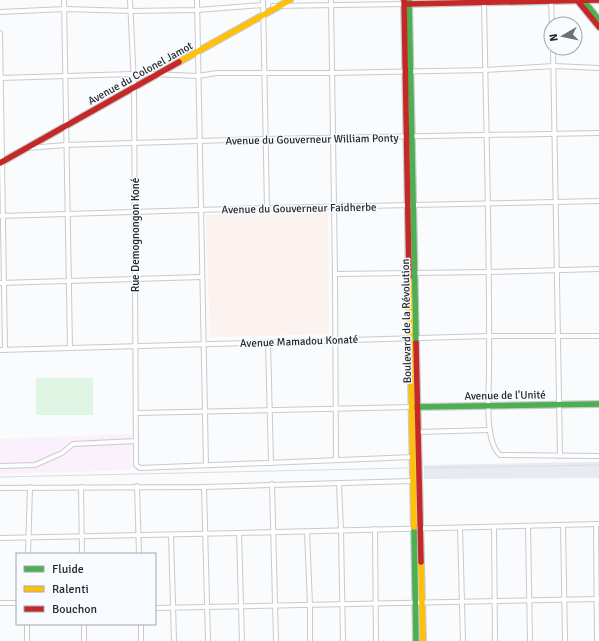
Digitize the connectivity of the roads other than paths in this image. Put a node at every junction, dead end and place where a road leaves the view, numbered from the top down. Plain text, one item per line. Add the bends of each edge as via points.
1 (64, 0) edge
2 (130, 0) edge
3 (197, 0) edge
4 (263, 0) edge
5 (284, 0) edge
6 (290, 0) edge
7 (331, 0) edge
8 (551, 0) edge
9 (580, 0) edge
10 (599, 0) edge
11 (407, 2) edge
12 (484, 2) edge
13 (276, 6) junction
14 (330, 6) junction
15 (65, 9) junction
16 (197, 10) junction
17 (263, 10) junction
18 (130, 11) junction
19 (0, 12) edge
20 (552, 16) edge
21 (599, 20) edge
22 (599, 27) edge
23 (0, 33) edge
24 (199, 49) junction
25 (553, 56) edge
26 (554, 66) junction
27 (599, 68) edge
28 (485, 70) junction
29 (408, 71) junction
30 (265, 72) junction
31 (332, 73) junction
32 (133, 74) junction
33 (151, 74) junction
34 (158, 74) junction
35 (65, 76) junction
36 (198, 76) junction
37 (0, 78) edge
38 (134, 86) junction
39 (66, 124) junction
40 (599, 133) edge
41 (555, 134) junction
42 (486, 136) junction
43 (410, 137) junction
44 (333, 138) junction
45 (265, 139) junction
46 (199, 142) junction
47 (134, 143) junction
48 (66, 145) junction
49 (1, 146) edge
50 (26, 148) junction
51 (1, 160) edge
52 (599, 201) edge
53 (556, 202) junction
54 (487, 203) junction
55 (411, 206) junction
56 (334, 207) junction
57 (267, 208) junction
58 (201, 210) junction
59 (135, 212) junction
60 (67, 214) junction
61 (2, 216) edge
62 (599, 269) edge
63 (557, 270) junction
64 (412, 272) junction
65 (488, 272) junction
66 (335, 274) junction
67 (202, 278) junction
68 (135, 279) junction
69 (68, 281) junction
70 (2, 283) edge
71 (490, 336) junction
72 (599, 336) edge
73 (558, 337) junction
74 (414, 338) junction
75 (335, 340) junction
76 (268, 342) junction
77 (204, 344) junction
78 (136, 346) junction
79 (70, 348) junction
80 (0, 350) edge
81 (6, 350) junction
82 (559, 404) junction
83 (599, 404) edge
84 (489, 405) junction
85 (415, 407) junction
86 (336, 409) junction
87 (270, 410) junction
88 (205, 412) junction
89 (136, 413) junction
90 (490, 430) junction
91 (418, 432) junction
92 (136, 441) junction
93 (560, 456) junction
94 (599, 456) edge
95 (413, 457) junction
96 (336, 459) junction
97 (271, 463) junction
98 (206, 465) junction
99 (0, 466) edge
100 (413, 481) junction
101 (339, 483) junction
102 (272, 484) junction
103 (137, 486) junction
104 (30, 487) junction
105 (81, 487) junction
106 (204, 487) junction
107 (0, 488) edge
108 (597, 524) edge
109 (563, 525) junction
110 (528, 526) junction
111 (494, 527) junction
112 (460, 528) junction
113 (375, 529) junction
114 (417, 529) junction
115 (341, 531) junction
116 (273, 532) junction
117 (307, 532) junction
118 (239, 533) junction
119 (170, 534) junction
120 (205, 534) junction
121 (139, 535) junction
122 (82, 536) junction
123 (0, 538) edge
124 (28, 538) junction
125 (28, 553) edge
126 (82, 553) edge
127 (139, 553) edge
128 (598, 599) edge
129 (564, 600) junction
130 (530, 601) junction
131 (462, 602) junction
132 (495, 602) junction
133 (0, 603) edge
134 (16, 603) edge
135 (415, 603) junction
136 (422, 603) junction
137 (376, 604) junction
138 (275, 605) junction
139 (310, 605) junction
140 (342, 605) junction
141 (241, 606) junction
142 (207, 607) junction
143 (156, 608) edge
144 (174, 608) junction
145 (27, 625) edge
146 (84, 625) edge
147 (141, 625) edge
148 (28, 641) edge
149 (84, 641) edge
150 (141, 641) edge
151 (174, 641) edge
152 (208, 641) edge
153 (242, 641) edge
154 (276, 641) edge
155 (310, 641) edge
156 (343, 641) edge
157 (376, 641) edge
158 (416, 641) edge
159 (423, 641) edge
160 (463, 641) edge
161 (496, 641) edge
162 (530, 641) edge
163 (565, 641) edge
164 (598, 641) edge

1 - 15 street
2 - 18 street, Rue Demognongon Koné
3 - 16 street
4 - 17 street
5 - 13 main road, Avenue du Colonel Jamot
6 - 13 main road, Avenue du Colonel Jamot
7 - 14 street
8 - 9 main road
8 - 12 main road
8 - 20 street
9 - 10 main road
9 - 21 main road
9 - 22 main road
11 - 12 main road
11 - 14 street
11 - 29 main road, Boulevard de la Révolution
12 - 28 street
13 - 14 street
13 - 17 main road, Avenue du Colonel Jamot
14 - 31 street
15 - 18 street
15 - 19 street
15 - 35 street
16 - 17 street
16 - 18 street
16 - 24 street
17 - 24 main road, Avenue du Colonel Jamot
17 - 30 street
18 - 32 street, Rue Demognongon Koné
23 - 37 street
24 - 33 main road, Avenue du Colonel Jamot
24 - 34 main road, Avenue du Colonel Jamot
24 - 36 street
25 - 26 street
26 - 27 street
26 - 28 street
26 - 41 street
28 - 29 street
28 - 42 street
29 - 31 street
29 - 43 main road, Boulevard de la Révolution
30 - 31 street
30 - 36 street
30 - 45 street
31 - 44 street
32 - 35 street
32 - 38 street, Rue Demognongon Koné
33 - 34 street
33 - 38 main road, Avenue du Colonel Jamot
34 - 36 street
34 - 38 main road, Avenue du Colonel Jamot
35 - 37 street
35 - 39 street
36 - 46 street
37 - 49 street
38 - 39 main road, Avenue du Colonel Jamot
38 - 47 street, Rue Demognongon Koné
39 - 48 street
39 - 50 main road, Avenue du Colonel Jamot
39 - 51 main road, Avenue du Colonel Jamot
40 - 41 street, Avenue du Gouverneur William Ponty
41 - 42 street, Avenue du Gouverneur William Ponty
41 - 53 street
42 - 43 street, Avenue du Gouverneur William Ponty
42 - 54 street
43 - 44 street, Avenue du Gouverneur William Ponty
43 - 55 main road, Boulevard de la Révolution
44 - 45 street, Avenue du Gouverneur William Ponty
44 - 56 street
45 - 46 street, Avenue du Gouverneur William Ponty
45 - 57 street
46 - 47 street, Avenue du Gouverneur William Ponty
46 - 58 street
47 - 48 street, Avenue du Gouverneur William Ponty
47 - 59 street, Rue Demognongon Koné
48 - 50 street, Avenue du Gouverneur William Ponty
48 - 60 street
49 - 51 street
50 - 51 main road, Avenue du Colonel Jamot
51 - 61 street
52 - 53 street, Avenue du Gouverneur Faidherbe
53 - 54 street, Avenue du Gouverneur Faidherbe
53 - 63 street
54 - 55 street, Avenue du Gouverneur Faidherbe
54 - 65 street
55 - 56 street, Avenue du Gouverneur Faidherbe
55 - 64 main road, Boulevard de la Révolution
56 - 57 street, Avenue du Gouverneur Faidherbe
56 - 66 street
57 - 58 street, Avenue du Gouverneur Faidherbe
58 - 59 street, Avenue du Gouverneur Faidherbe
58 - 67 street
59 - 60 street, Avenue du Gouverneur Faidherbe
59 - 68 street, Rue Demognongon Koné
60 - 61 street, Avenue du Gouverneur Faidherbe
60 - 69 street
61 - 70 street
62 - 63 street
63 - 65 street
63 - 73 street
64 - 65 street
64 - 66 street
64 - 74 main road, Boulevard de la Révolution
65 - 71 street
66 - 75 street
67 - 68 street
67 - 77 street
68 - 69 street
68 - 78 street, Rue Demognongon Koné
69 - 70 street
69 - 79 street
70 - 81 street
71 - 73 street, Avenue Mamadou Konaté
71 - 74 street, Avenue Mamadou Konaté
71 - 84 street
72 - 73 street, Avenue Mamadou Konaté
73 - 82 street
74 - 75 street, Avenue Mamadou Konaté
74 - 85 main road, Boulevard de la Révolution
75 - 76 street, Avenue Mamadou Konaté
75 - 86 street
76 - 77 street, Avenue Mamadou Konaté
76 - 87 street
77 - 78 street, Avenue Mamadou Konaté
77 - 88 street
78 - 79 street, Avenue Mamadou Konaté
78 - 89 street, Rue Demognongon Koné
79 - 81 street, Avenue Mamadou Konaté
80 - 81 street, Avenue Mamadou Konaté
82 - 83 main road, Avenue de l'Unité
82 - 84 main road, Avenue de l'Unité
82 - 93 street
84 - 85 main road, Avenue de l'Unité
84 - 90 street
85 - 86 street
85 - 91 main road, Boulevard de la Révolution
85 - 95 main road, Boulevard de la Révolution
86 - 87 street
86 - 96 street
87 - 88 street
87 - 97 street
88 - 89 street
88 - 98 street
89 - 92 street, Rue Demognongon Koné
90 - 91 street
90 - 93 street via 493,447 500,455
91 - 114 main road, Boulevard de la Révolution
92 - 98 street, Rue Demognongon Koné via 136,464 140,468
92 - 99 street via 73,444 62,453 35,465
93 - 94 street
95 - 96 street
95 - 100 main road, Boulevard de la Révolution
96 - 97 street
97 - 98 street
100 - 101 street
100 - 114 main road, Boulevard de la Révolution
101 - 102 street
101 - 115 street
102 - 106 street
102 - 116 street
103 - 105 street
103 - 106 street
103 - 121 street
104 - 105 street
104 - 107 street
104 - 124 street
105 - 122 street
106 - 120 street
108 - 109 street
108 - 128 street
109 - 110 street
109 - 129 street
110 - 111 street
110 - 130 street
111 - 112 street
111 - 132 street
112 - 114 street
112 - 131 street
113 - 114 street
113 - 115 street
113 - 137 street
114 - 135 main road, Boulevard de la Révolution
114 - 136 main road, Boulevard de la Révolution
115 - 117 street
115 - 140 street
116 - 117 street
116 - 118 street
116 - 138 street
117 - 139 street
118 - 120 street
118 - 141 street
119 - 120 street
119 - 121 street
119 - 144 street
120 - 142 street
121 - 122 street
121 - 127 street
122 - 124 street
122 - 126 street
123 - 124 street
124 - 125 street
128 - 129 street
128 - 164 street
129 - 130 street
129 - 163 street
130 - 132 street
130 - 162 street
131 - 132 street
131 - 136 street
131 - 160 street
132 - 161 street
133 - 134 street
135 - 136 street
135 - 137 street
135 - 158 main road, Boulevard de la Révolution
136 - 159 main road, Boulevard de la Révolution
137 - 140 street
137 - 157 street
138 - 139 street
138 - 141 street
138 - 154 street
139 - 140 street
139 - 155 street
140 - 156 street
141 - 142 street
141 - 153 street
142 - 144 street
142 - 152 street
143 - 144 street
144 - 151 street
145 - 148 street
146 - 149 street
147 - 150 street

